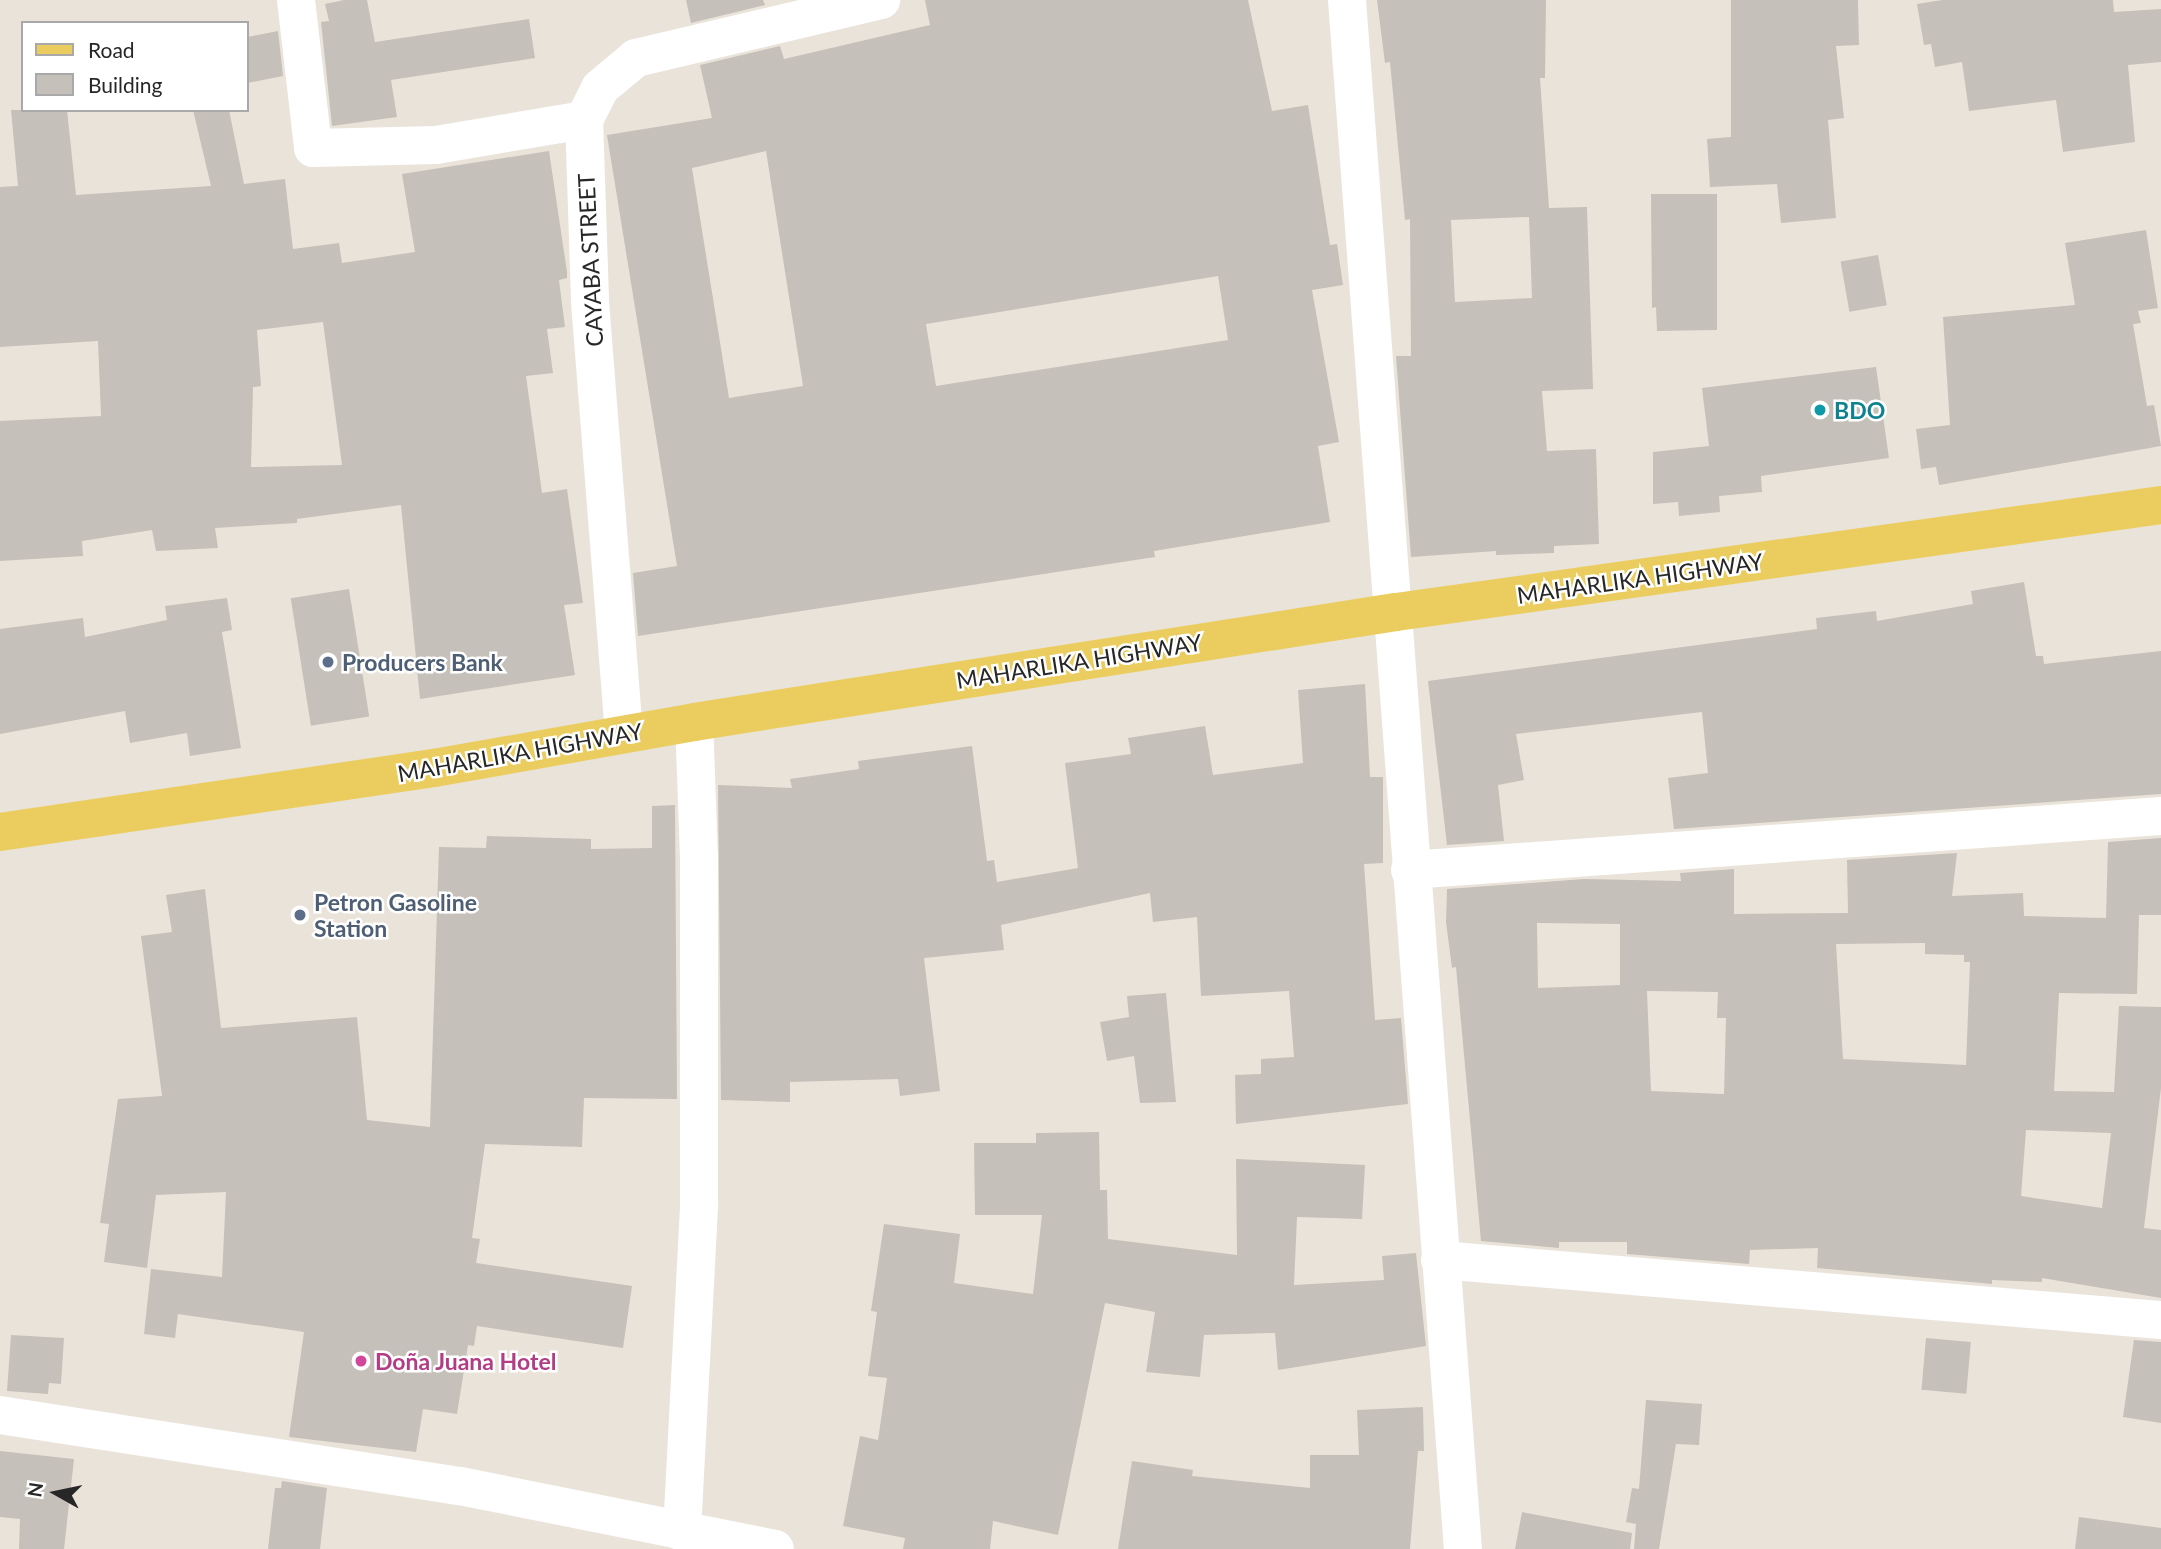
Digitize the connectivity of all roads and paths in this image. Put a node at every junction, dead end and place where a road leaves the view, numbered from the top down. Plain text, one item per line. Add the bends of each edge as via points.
1 (296, 0) edge
2 (881, 0) edge
3 (1347, 0) edge
4 (584, 120) junction
5 (2161, 505) edge
6 (1396, 612) junction
7 (694, 722) junction
8 (624, 734) junction
9 (2161, 816) edge
10 (0, 832) edge
11 (1410, 870) junction
12 (1440, 1260) junction
13 (2161, 1320) edge
14 (0, 1416) edge
15 (682, 1532) junction
16 (775, 1549) edge
17 (1463, 1549) edge

1 - 4 street via 313,148 436,145
2 - 4 street, CAYABA STREET via 636,58 600,88
3 - 6 street
4 - 8 street, CAYABA STREET via 590,299
5 - 6 main road, MAHARLIKA HIGHWAY
6 - 7 main road, MAHARLIKA HIGHWAY
6 - 11 street
7 - 8 main road, MAHARLIKA HIGHWAY
7 - 15 street via 699,858 699,1203
8 - 10 main road, MAHARLIKA HIGHWAY via 433,768
9 - 11 street
11 - 12 street
12 - 13 street
12 - 17 street
14 - 15 street via 460,1486
15 - 16 street

